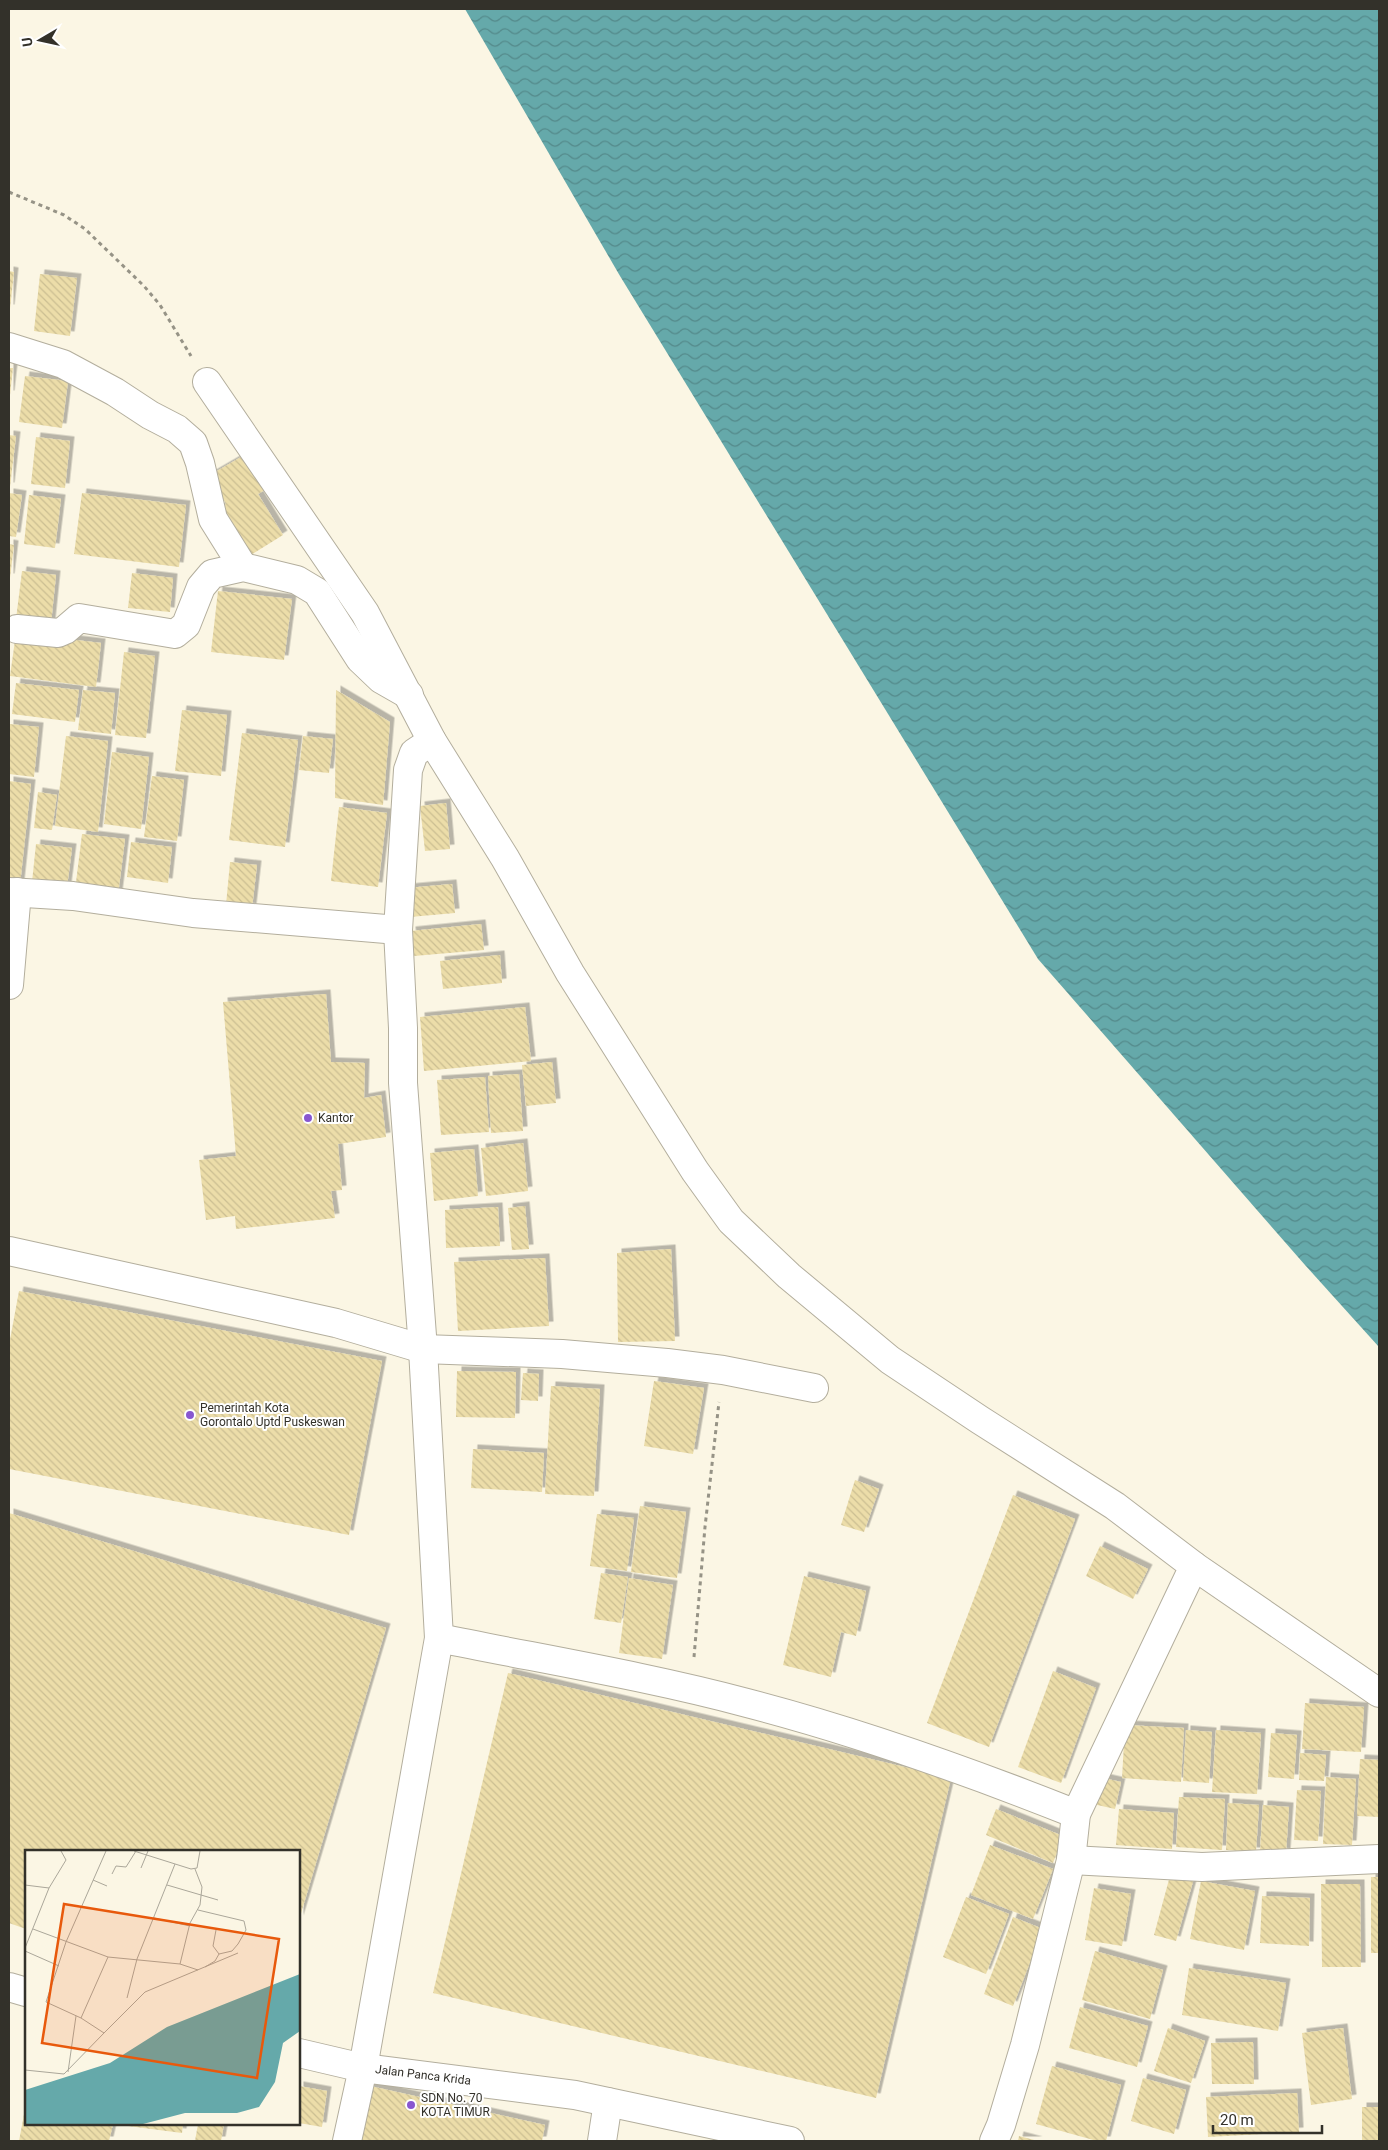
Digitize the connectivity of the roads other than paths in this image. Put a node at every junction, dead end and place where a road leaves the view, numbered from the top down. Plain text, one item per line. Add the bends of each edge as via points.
1 (9, 346) edge
2 (207, 382) road end
3 (243, 567) junction
4 (17, 629) dead end
5 (410, 696) junction
6 (432, 741) junction
7 (13, 892) edge
8 (398, 930) junction
9 (9, 985) edge
10 (9, 1250) edge
11 (423, 1349) junction
12 (814, 1388) dead end
13 (1194, 1566) junction
14 (439, 1638) junction
15 (1379, 1693) edge
16 (1076, 1814) junction
17 (1379, 1859) edge
18 (1071, 1860) junction
19 (9, 1987) edge
20 (25, 1992) edge
21 (300, 2054) edge
22 (363, 2068) junction
23 (608, 2102) junction
24 (347, 2141) edge
25 (602, 2141) edge
26 (790, 2141) edge
27 (994, 2141) edge

1 - 3 street via 63,364 177,429 193,443 213,519
2 - 5 street via 365,613
3 - 4 street via 212,574 202,587 186,625 175,634 79,618 58,633
3 - 5 street via 297,580 316,592 360,659 381,679
5 - 6 street
6 - 8 street via 414,754 408,770
6 - 13 street via 609,1036 695,1171 731,1221 796,1282 890,1360 1114,1506
7 - 8 street via 73,896 193,913
7 - 9 street
8 - 11 street via 403,1083
10 - 11 street via 336,1323
11 - 12 street via 667,1362
11 - 14 street
13 - 15 street
13 - 16 street
14 - 16 street via 746,1702 957,1767
14 - 22 street
16 - 18 street
17 - 18 street via 1202,1867
18 - 27 street via 1025,2045
19 - 20 street
21 - 22 street, Jalan Panca Krida
22 - 23 street, Jalan Panca Krida via 560,2092
22 - 24 street
23 - 25 street
23 - 26 street, Jalan Panca Krida

